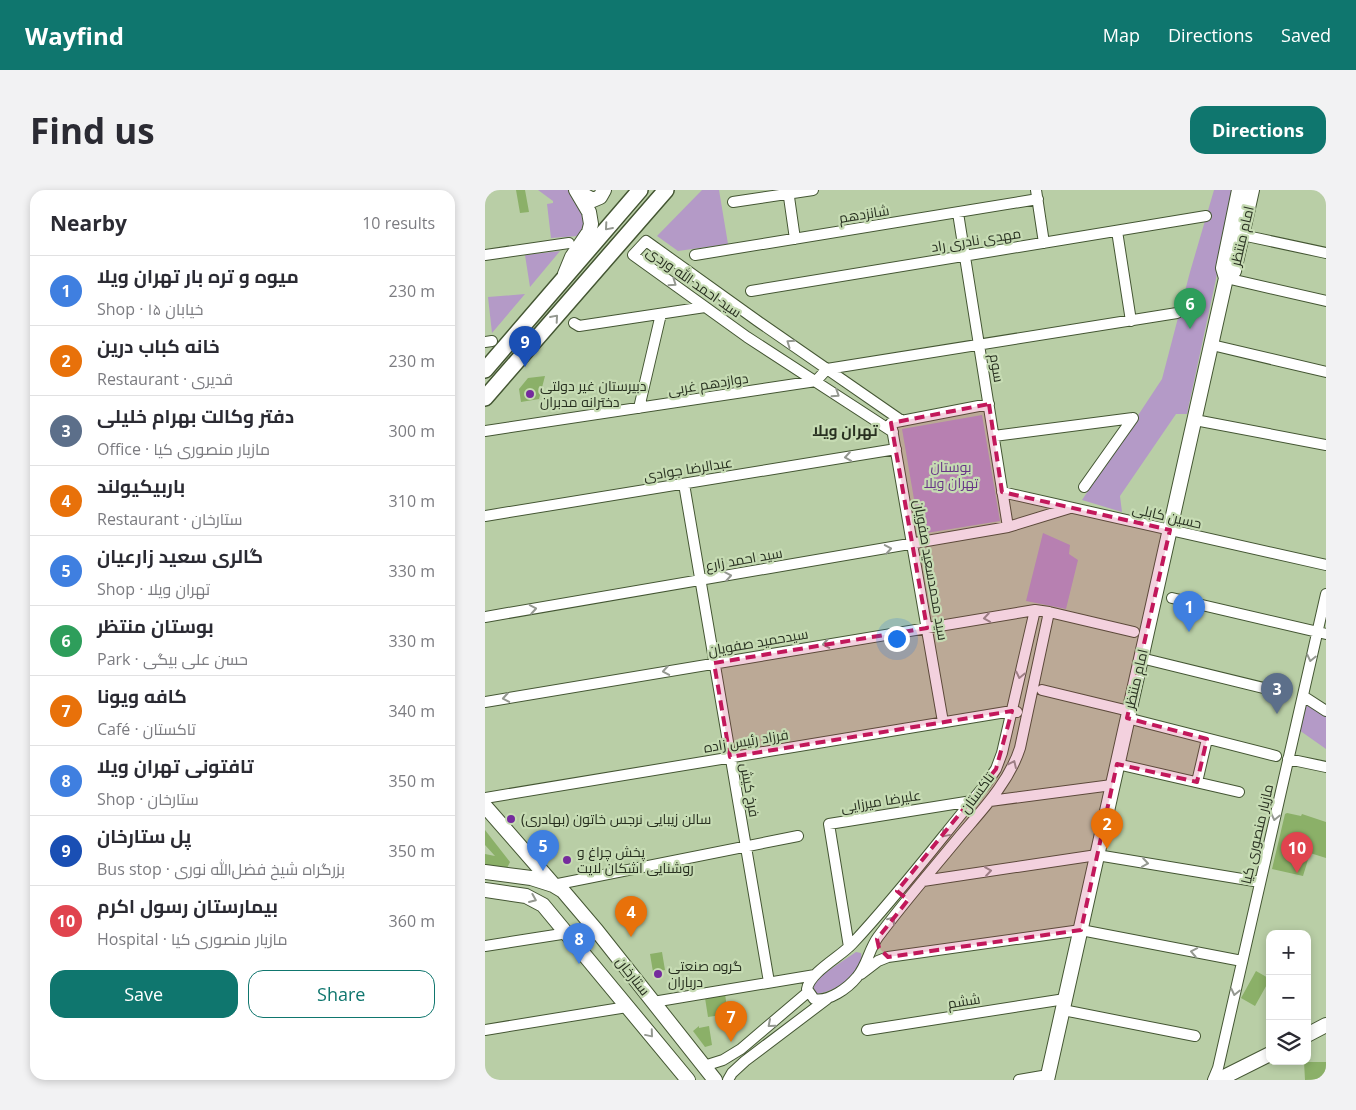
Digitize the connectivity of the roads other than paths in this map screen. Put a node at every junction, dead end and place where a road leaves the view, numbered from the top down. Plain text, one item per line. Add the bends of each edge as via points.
1 (603, 190) edge
2 (640, 190) edge
3 (666, 190) edge
4 (813, 190) edge
5 (1239, 190) edge
6 (1252, 190) edge
7 (577, 191) edge
8 (788, 192) edge
9 (1037, 195) edge
10 (733, 202) dead end
11 (958, 213) junction
12 (1206, 216) dead end
13 (1117, 231) junction
14 (1242, 234) junction
15 (795, 239) junction
16 (569, 243) dead end
17 (1044, 243) junction
18 (1326, 253) edge
19 (485, 255) edge
20 (695, 255) dead end
21 (965, 256) junction
22 (1227, 278) junction
23 (700, 279) junction
24 (563, 280) junction
25 (751, 291) dead end
26 (689, 295) junction
27 (1326, 300) edge
28 (705, 307) junction
29 (661, 314) junction
30 (1177, 314) dead end
31 (1131, 321) junction
32 (574, 323) dead end
33 (979, 345) junction
34 (1212, 345) junction
35 (827, 369) junction
36 (485, 370) edge
37 (1326, 372) edge
38 (816, 381) junction
39 (486, 398) edge
40 (989, 404) junction
41 (639, 408) junction
42 (1195, 420) junction
43 (902, 421) junction
44 (892, 427) junction
45 (485, 431) edge
46 (994, 436) junction
47 (1326, 445) edge
48 (896, 449) junction
49 (683, 484) junction
50 (1085, 487) dead end
51 (1003, 492) junction
52 (1070, 508) junction
53 (485, 516) edge
54 (1008, 527) junction
55 (1170, 530) junction
56 (913, 545) junction
57 (1326, 566) edge
58 (700, 581) junction
59 (1326, 594) edge
60 (1172, 598) dead end
61 (1035, 610) junction
62 (1049, 612) junction
63 (485, 617) edge
64 (927, 628) junction
65 (1134, 632) dead end
66 (1322, 633) edge
67 (1141, 658) junction
68 (714, 663) junction
69 (1042, 690) dead end
70 (1276, 690) dead end
71 (1304, 697) junction
72 (485, 702) edge
73 (1326, 702) edge
74 (1012, 711) junction
75 (1326, 712) edge
76 (1027, 714) junction
77 (1128, 715) junction
78 (943, 722) junction
79 (1207, 739) junction
80 (1276, 756) dead end
81 (730, 758) junction
82 (1288, 759) junction
83 (1117, 764) junction
84 (1326, 767) edge
85 (1197, 782) junction
86 (1112, 785) junction
87 (1239, 792) dead end
88 (485, 798) edge
89 (972, 801) junction
90 (990, 801) junction
91 (485, 806) edge
92 (798, 836) dead end
93 (746, 847) junction
94 (1097, 855) junction
95 (485, 872) edge
96 (923, 881) junction
97 (1260, 882) junction
98 (553, 885) junction
99 (485, 890) edge
100 (897, 891) junction
101 (908, 900) junction
102 (1081, 930) junction
103 (568, 933) junction
104 (877, 939) junction
105 (485, 946) edge
106 (849, 947) junction
107 (888, 957) junction
108 (1242, 961) junction
109 (815, 975) junction
110 (859, 975) junction
111 (769, 982) junction
112 (808, 992) junction
113 (827, 999) junction
114 (653, 1002) junction
115 (1064, 1004) junction
116 (627, 1007) junction
117 (1326, 1025) edge
118 (485, 1030) edge
119 (867, 1030) dead end
120 (1311, 1033) edge
121 (1195, 1036) dead end
122 (1266, 1056) edge
123 (704, 1066) junction
124 (682, 1076) edge
125 (1048, 1078) edge
126 (715, 1080) edge
127 (728, 1080) edge
128 (1019, 1080) edge
129 (1213, 1080) edge
130 (1217, 1080) edge

1 - 7 main road via 600,197 593,200
2 -> 24 highway
39 -> 3 highway
4 - 8 street
5 - 22 main road, امام منتظر via 1223,268
6 - 14 main road, امام منتظر
7 - 24 main road via 589,212 591,224
8 - 10 street
8 - 15 street
9 - 11 street, شانزدهم
9 - 17 street
11 - 15 street, شانزدهم
11 - 21 street, سوم
12 - 13 street, مهدی نادری راد
13 - 17 street, مهدی نادری راد
13 - 31 street
14 - 18 street
14 - 22 main road, امام منتظر via 1234,271
15 - 20 street, شانزدهم
16 - 19 street
17 - 21 street, مهدی نادری راد
21 - 25 street, مهدی نادری راد
21 - 33 street, سوم
22 - 27 street
22 - 34 main road, امام منتظر
23 - 26 street
23 -> 26 street, سید احمد الله وردی via 646,240 633,255
35 -> 23 street, سید احمد الله وردی
24 - 36 highway
26 - 28 street, سید احمد الله وردی
28 - 29 street
28 - 38 street, سید احمد الله وردی
29 - 32 street via 579,326
29 - 41 street
30 - 31 street
31 - 33 street
33 - 35 street
33 - 40 street, سوم
34 - 37 street
34 - 42 main road, امام منتظر
35 - 38 street
35 - 43 street, سید احمد الله وردی
38 - 41 street, دوازدهم غربی
38 -> 44 street, سید احمد الله وردی
40 - 43 street
40 - 46 street, سوم
41 - 45 street, دوازدهم غربی
42 - 47 street
42 - 55 main road, امام منتظر
43 - 44 street
44 - 48 street, سید محمدسعید صفویان
46 - 50 street via 1133,418
46 - 51 street, سوم
48 -> 49 street, عبدالرضا جوادی
48 - 56 street, سید محمدسعید صفویان
49 - 53 street, عبدالرضا جوادی
49 - 58 street, فرخ کیش
51 - 52 street, حسین کابلی
51 - 54 street, سوم
52 - 54 street, سید احمد زارع
52 - 55 street, حسین کابلی
54 - 56 street, سید احمد زارع
55 - 57 street, حسین کابلی
55 - 67 main road, امام منتظر
58 -> 56 street, سید احمد زارع
56 - 64 street, سید محمدسعید صفویان
63 -> 58 street, سید احمد زارع
58 - 68 street, فرخ کیش
59 - 66 street, مازیار منصوری کیا
60 - 66 street
61 - 62 street, سیدحمید صفویان
61 -> 64 street, سیدحمید صفویان
61 -> 74 street, تاکستان
62 - 65 street, سیدحمید صفویان
62 - 76 street, تاکستان
64 -> 68 street, سیدحمید صفویان
64 - 78 street, سید محمدسعید صفویان
66 -> 71 street, مازیار منصوری کیا
67 - 70 street
67 - 77 main road, امام منتظر
68 -> 72 street, سیدحمید صفویان
68 - 81 street, فرخ کیش
69 - 77 street
71 - 73 street
71 - 75 street
71 - 82 street, مازیار منصوری کیا
74 - 76 street
74 - 78 street, فرزاد رئیس زاده
74 - 89 street, تاکستان via 996,768
90 -> 76 street, تاکستان via 1015,761
77 - 79 street
77 - 83 main road, امام منتظر
78 - 81 street, فرزاد رئیس زاده
79 - 80 street
79 - 85 street
81 - 88 street, فرزاد رئیس زاده
81 - 93 street, فرخ کیش
82 - 84 street
82 -> 97 street, مازیار منصوری کیا
83 - 85 street
83 - 86 main road, امام منتظر
85 - 87 street
86 - 90 street
86 - 94 main road, امام منتظر
89 -> 100 street, تاکستان
89 - 106 street, علیرضا میرزایی via 829,824
90 - 96 street, تاکستان
91 - 98 main road
92 - 93 street
93 - 98 street
93 - 111 street, فرخ کیش
96 -> 94 street
94 -> 97 street
94 - 102 main road, امام منتظر
95 - 98 main road, ستارخان via 531,878
96 - 101 street, تاکستان
97 - 108 street, مازیار منصوری کیا
98 - 114 main road, ستارخان via 575,904
99 -> 103 main road, ستارخان via 535,899
100 - 101 street
100 - 106 street, تاکستان
104 -> 101 street, تاکستان
102 - 107 street
108 -> 102 street
102 - 115 main road, امام منتظر
103 - 105 street
103 - 116 main road, ستارخان
104 - 107 street via 879,948
104 - 110 street, تاکستان
106 - 109 street, تاکستان
107 - 110 street
108 -> 129 street, مازیار منصوری کیا
109 - 111 street
109 - 112 street via 808,983
110 - 113 street
111 - 114 street
112 - 113 street via 815,998
112 -> 123 street via 741,1050
113 - 127 street via 745,1061
114 - 123 main road, ستارخان
115 - 119 street, ششم
115 - 121 street
115 - 125 main road, امام منتظر
116 - 118 street
116 -> 124 main road, ستارخان
117 - 120 main road
122 - 130 main road
123 - 126 main road, ستارخان
125 - 128 street

